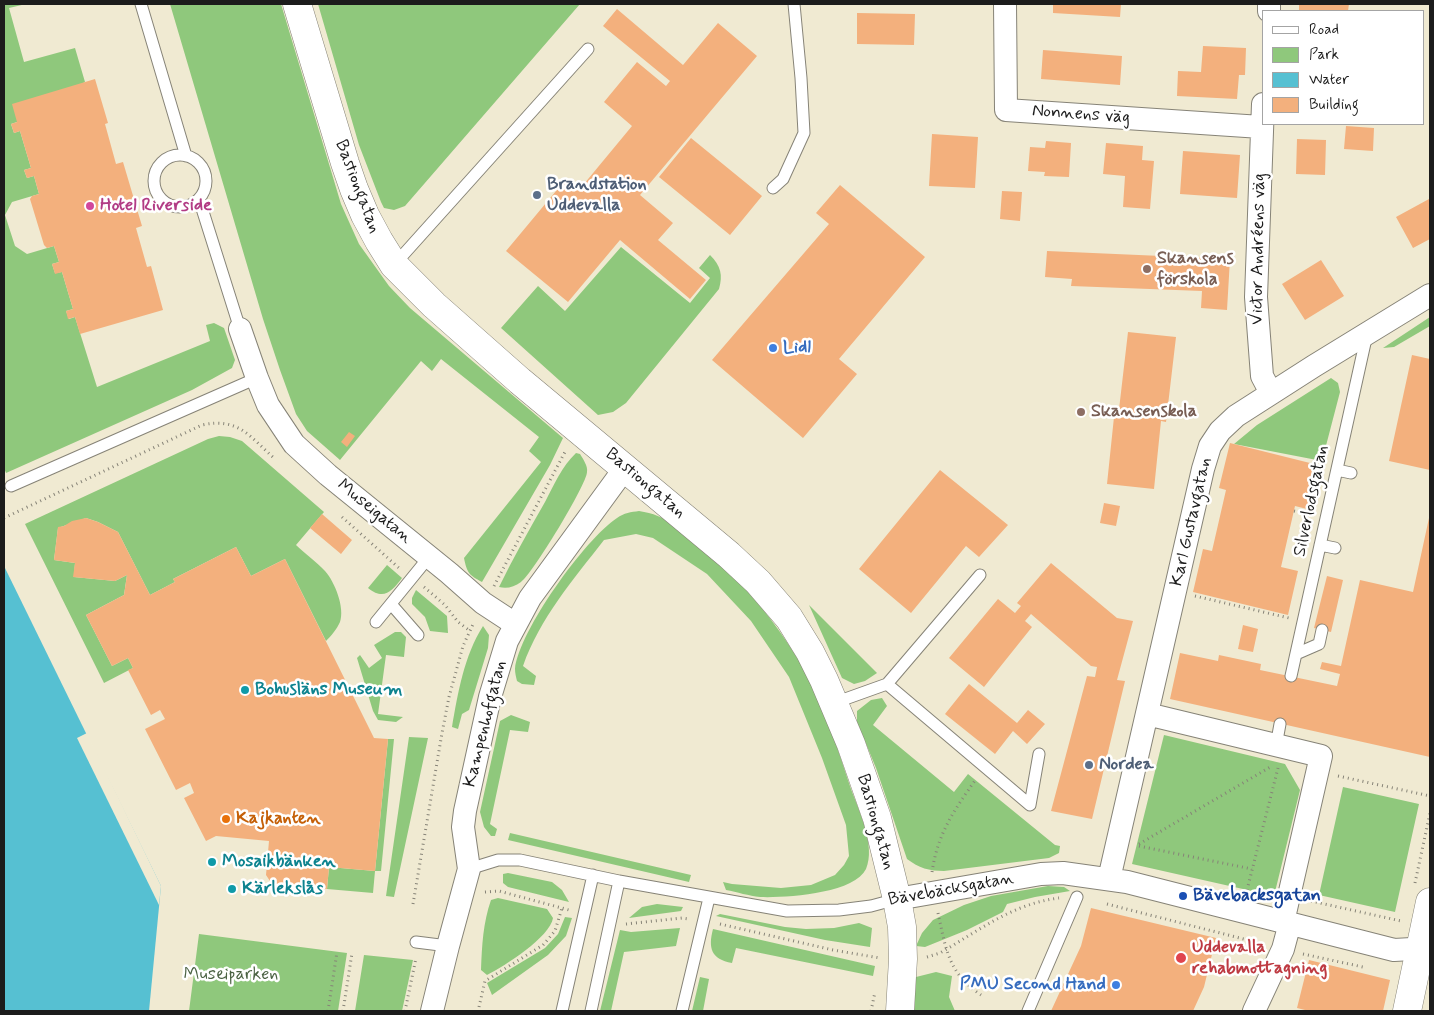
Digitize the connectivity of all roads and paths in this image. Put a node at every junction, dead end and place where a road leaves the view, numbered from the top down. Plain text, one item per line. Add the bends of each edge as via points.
1 (141, 4) edge
2 (297, 4) edge
3 (794, 4) edge
4 (1005, 4) edge
5 (588, 49) dead end
6 (1262, 116) edge
7 (1261, 127) junction
8 (186, 156) junction
9 (774, 188) dead end
10 (199, 199) junction
11 (394, 265) junction
12 (1430, 295) edge
13 (240, 329) joint
14 (1367, 333) junction
15 (257, 378) junction
16 (1271, 393) junction
17 (568, 447) dead end
18 (279, 462) dead end
19 (625, 468) junction
20 (1337, 470) junction
21 (1351, 473) dead end
22 (11, 486) dead end
23 (1294, 511) dead end
24 (337, 513) dead end
25 (1316, 516) dead end
26 (4, 518) edge
27 (1320, 545) junction
28 (1334, 548) dead end
29 (429, 557) junction
30 (980, 575) dead end
31 (413, 578) junction
32 (1190, 594) dead end
33 (484, 603) junction
34 (391, 604) junction
35 (1294, 619) dead end
36 (376, 622) dead end
37 (516, 624) junction
38 (1322, 630) dead end
39 (470, 631) junction
40 (418, 635) dead end
41 (1296, 654) junction
42 (1291, 676) dead end
43 (887, 684) junction
44 (834, 703) junction
45 (1147, 714) junction
46 (1280, 724) dead end
47 (1276, 746) junction
48 (1039, 754) dead end
49 (1344, 777) dead end
50 (1430, 796) edge
51 (1430, 813) edge
52 (469, 869) junction
53 (1252, 869) junction
54 (593, 875) junction
55 (1109, 879) junction
56 (619, 881) junction
57 (485, 892) dead end
58 (1246, 894) dead end
59 (1289, 896) junction
60 (1422, 896) edge
61 (1078, 897) junction
62 (709, 898) junction
63 (897, 899) junction
64 (414, 904) dead end
65 (562, 908) junction
66 (572, 911) dead end
67 (1403, 913) dead end
68 (704, 921) junction
69 (1286, 922) junction
70 (624, 924) dead end
71 (417, 942) joint
72 (448, 946) junction
73 (1283, 949) junction
74 (1425, 949) edge
75 (337, 952) dead end
76 (352, 954) dead end
77 (925, 957) dead end
78 (882, 958) dead end
79 (1370, 969) dead end
80 (1430, 994) edge
81 (479, 1007) dead end
82 (328, 1011) edge
83 (343, 1011) edge
84 (404, 1011) edge
85 (432, 1011) edge
86 (562, 1011) edge
87 (591, 1011) edge
88 (682, 1011) edge
89 (900, 1011) edge
90 (1028, 1011) edge
91 (1254, 1011) edge
92 (1407, 1011) edge
93 (1426, 1011) edge

1 - 8 lane
2 - 11 main road, Bastiongatan via 354,189 378,241
3 - 9 lane via 804,133 783,179
4 - 7 street, Nonnens väg via 1006,110
5 - 11 lane
6 - 7 street, Victor Andréens väg
7 - 16 street, Victor Andréens väg via 1256,297 1262,376
8 - 10 lane via 201,165 205,173 204,191
8 - 10 lane via 169,157 162,163 156,170 155,188 166,203 174,206 183,207
10 - 13 lane
11 - 19 main road, Bastiongatan via 413,286 520,381
12 - 14 street, Karl Gustavgatan
13 - 15 street, Museigatan
14 - 16 street, Karl Gustavgatan
14 - 20 lane, Silverlodsgatan
15 - 22 lane
15 - 29 street, Museigatan via 268,405 294,444 328,476
16 - 45 street, Karl Gustavgatan via 1236,416 1220,430 1210,446
17 - 33 path
18 - 26 path via 234,424 217,422 202,425
19 - 37 street, Kampenhofgatan via 530,598
19 - 44 main road, Bastiongatan via 729,555 790,618
20 - 21 lane
20 - 27 lane, Silverlodsgatan
23 - 25 path
24 - 31 path
27 - 28 lane
27 - 41 lane, Silverlodsgatan
29 - 31 lane
29 - 33 street, Museigatan
30 - 43 lane
31 - 34 lane
31 - 39 path
32 - 35 path
33 - 37 street, Museigatan
33 - 39 path
34 - 36 lane
34 - 40 lane
37 - 52 street, Kampenhofgatan via 507,641 490,697 465,810 463,827
38 - 41 lane via 1319,644
39 - 64 path via 457,664 445,715
41 - 42 lane, Silverlodsgatan
43 - 44 lane
43 - 48 lane via 1030,805
44 - 63 main road, Bastiongatan via 877,818
45 - 47 street
45 - 55 street, Karl Gustavgatan
46 - 47 lane
47 - 59 street via 1321,756
49 - 50 path
51 - 60 path via 1415,884
52 - 54 lane, Bävebäcksgatan via 498,860 520,860
52 - 72 street, Kampenhofgatan
53 - 53 path via 1165,851 1136,845 1279,762
53 - 58 path
54 - 56 lane, Bävebäcksgatan
54 - 86 lane
55 - 63 street, Bävebäcksgatan via 1064,872 1040,874
55 - 69 street, Bävebäcksgatan
56 - 62 lane, Bävebäcksgatan
56 - 87 lane
57 - 65 path via 499,892
59 - 67 path via 1401,922
59 - 69 street
60 - 74 main road
61 - 73 path
61 - 77 path via 1041,900 1015,909 940,953
61 - 90 lane via 1051,947
62 - 63 lane, Bävebäcksgatan via 787,911 814,912 871,906
62 - 68 lane
63 - 89 main road, Bastiongatan via 903,959
65 - 66 path
65 - 81 path via 555,931 543,944 484,982
68 - 70 path via 682,918
68 - 78 path
68 - 88 lane
69 - 73 street
69 - 74 street, Bävebäcksgatan via 1394,950
71 - 72 lane
71 - 84 path
72 - 85 street, Kampenhofgatan
73 - 79 path
73 - 91 street
74 - 92 main road
75 - 82 path
76 - 83 path
80 - 93 main road

